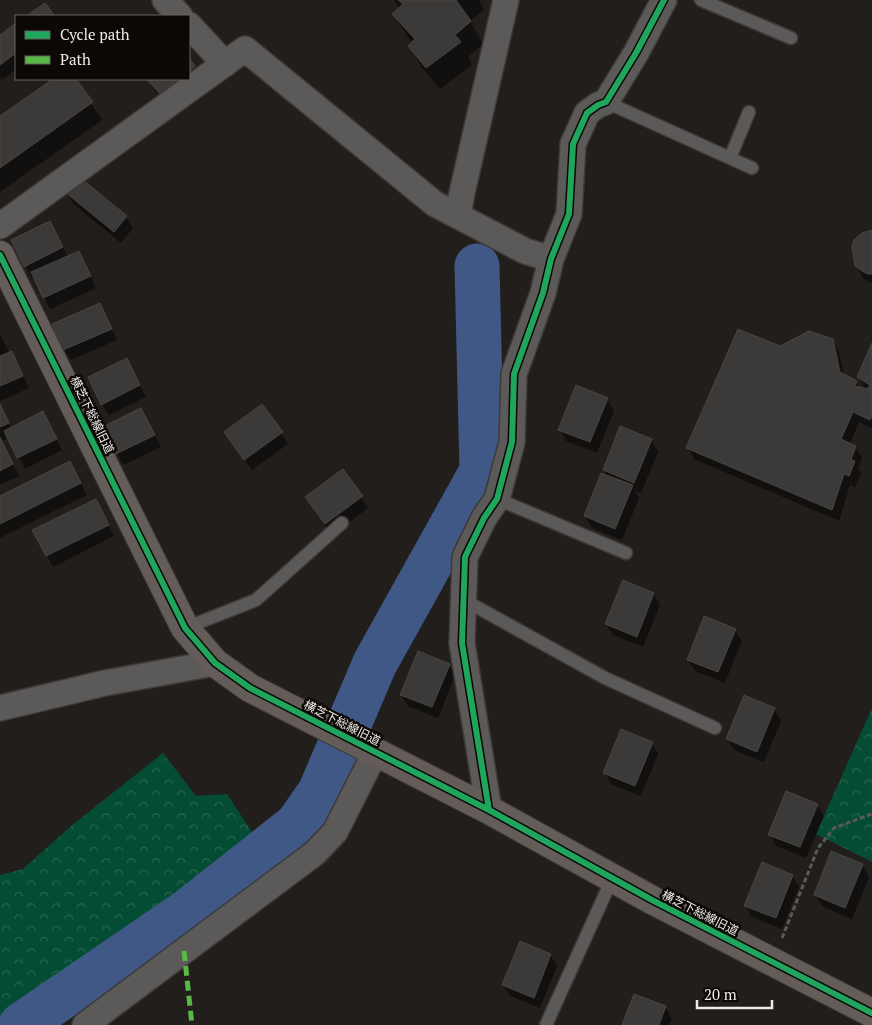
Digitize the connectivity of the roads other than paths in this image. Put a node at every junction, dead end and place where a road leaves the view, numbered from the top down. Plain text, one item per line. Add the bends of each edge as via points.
1 (165, 0) edge
2 (506, 0) edge
3 (664, 0) edge
4 (701, 0) edge
5 (179, 15) edge
6 (190, 26) edge
7 (791, 38) dead end
8 (225, 64) junction
9 (606, 102) junction
10 (749, 112) dead end
11 (730, 158) junction
12 (752, 168) dead end
13 (458, 216) junction
14 (0, 226) edge
15 (0, 255) edge
16 (551, 259) junction
17 (497, 499) junction
18 (342, 524) dead end
19 (626, 553) dead end
20 (464, 600) junction
21 (184, 628) junction
22 (215, 663) junction
23 (0, 708) edge
24 (715, 728) dead end
25 (375, 753) junction
26 (489, 810) junction
27 (612, 879) junction
28 (872, 1013) edge
29 (85, 1025) edge
30 (546, 1025) edge

1 - 5 street
2 - 13 street
3 - 9 street
4 - 7 lane
6 - 8 street
8 - 13 street via 245,49 435,204
8 - 14 street
9 - 11 lane
9 - 16 street via 586,113 573,144 569,214
10 - 11 lane
11 - 12 lane
13 - 16 street via 525,251
15 - 21 street, 横芝下総線旧道
16 - 17 street via 543,293 514,374 512,442
17 - 19 lane
17 - 20 street via 484,518 466,557
18 - 21 lane via 256,600
20 - 24 lane via 605,678
20 - 26 street via 462,643
21 - 22 street, 横芝下総線旧道
22 - 23 street via 105,683
22 - 25 street, 横芝下総線旧道 via 250,688
25 - 26 street, 横芝下総線旧道
25 - 29 street via 335,832 315,853
26 - 27 street, 横芝下総線旧道
27 - 28 street, 横芝下総線旧道
27 - 30 lane

